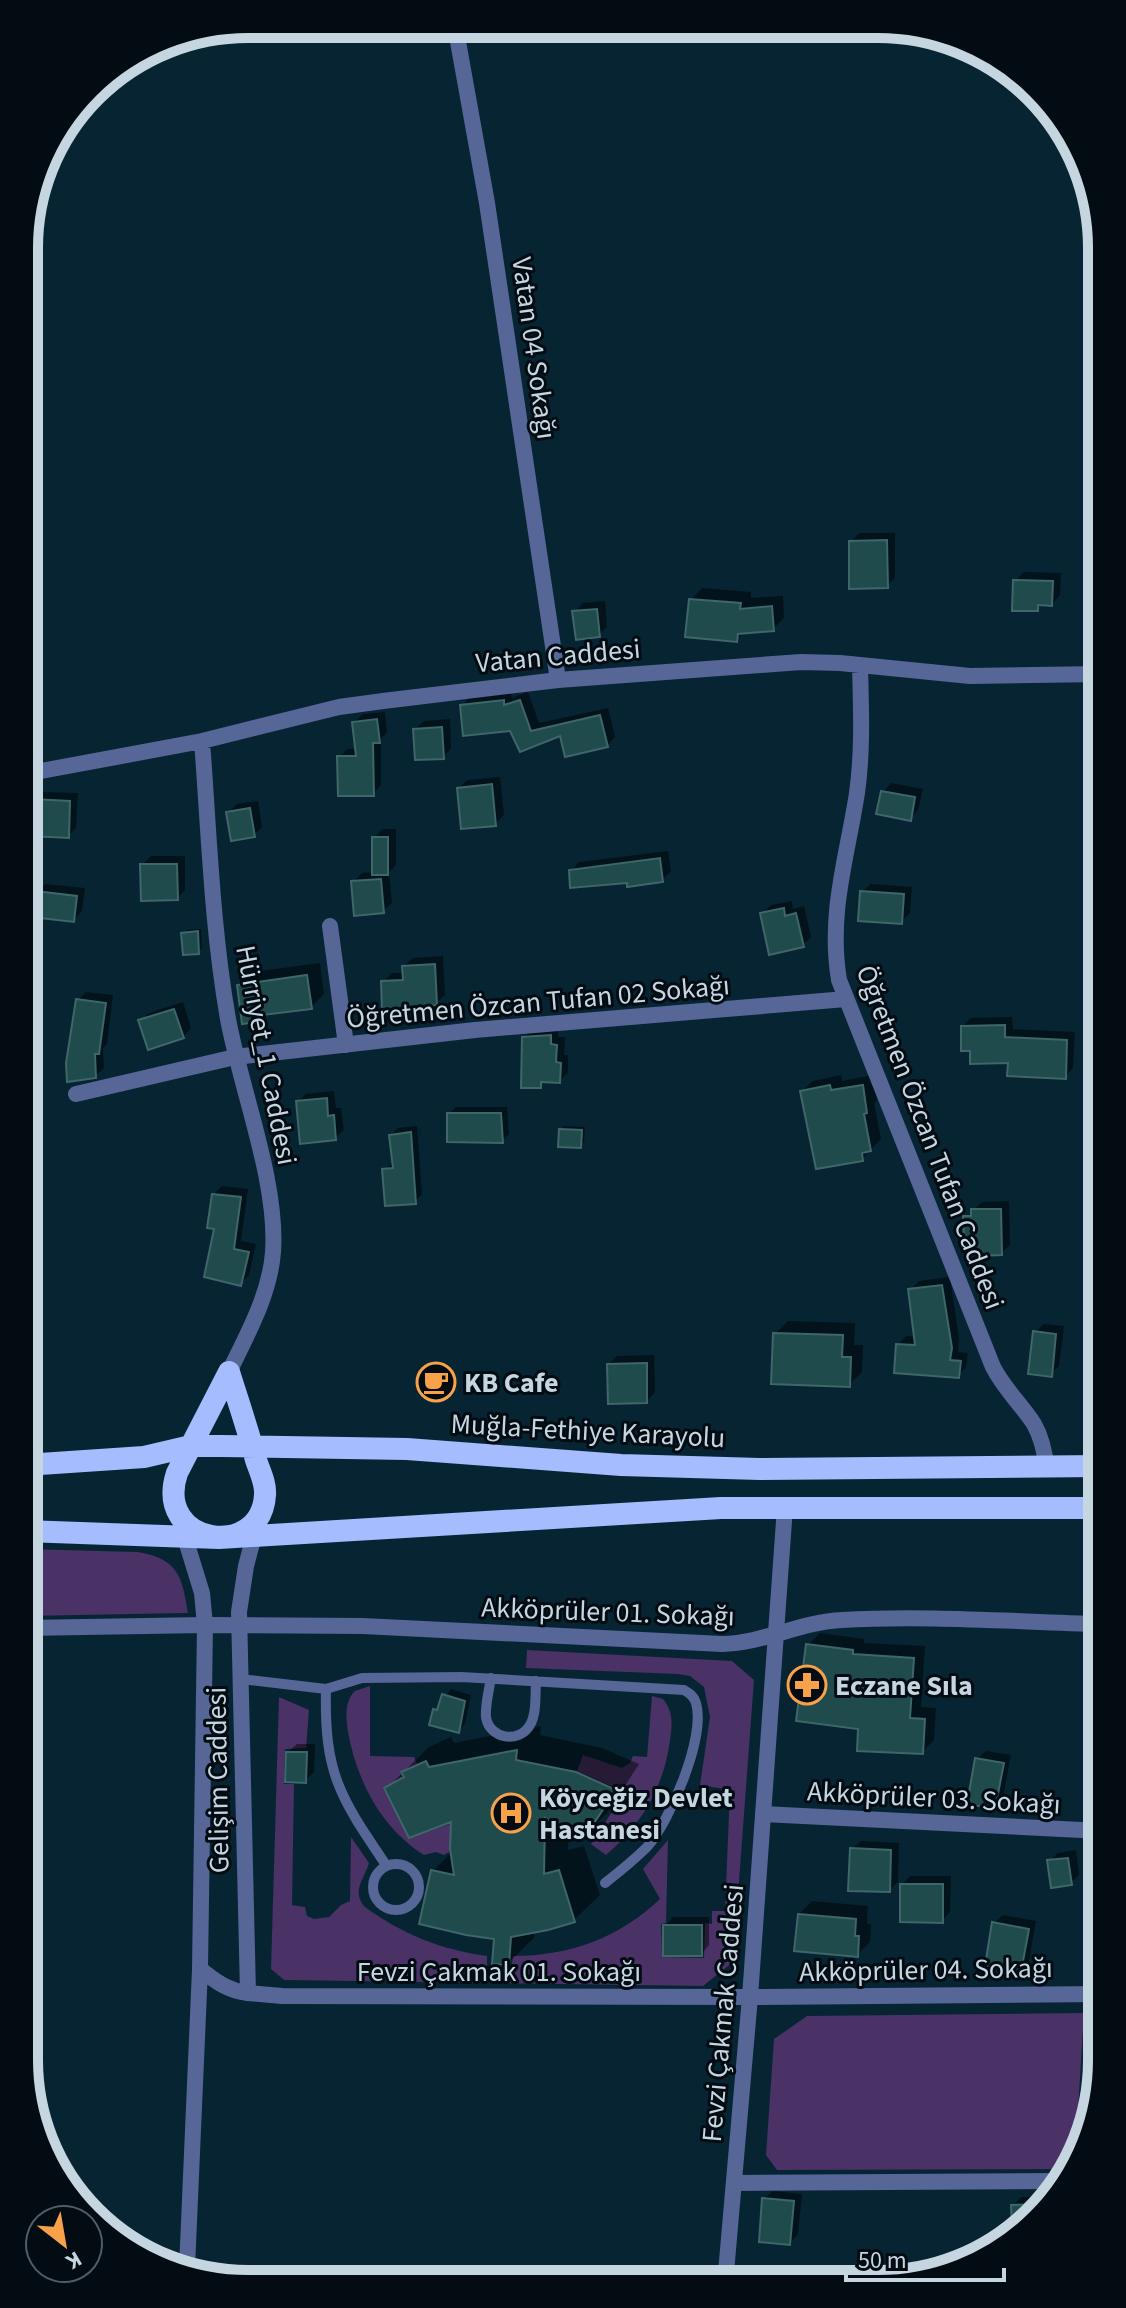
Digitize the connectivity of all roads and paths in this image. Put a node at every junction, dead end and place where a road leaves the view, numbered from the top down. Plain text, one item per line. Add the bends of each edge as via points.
1 (457, 38) edge
2 (860, 665) junction
3 (1088, 674) edge
4 (558, 680) junction
5 (202, 741) junction
6 (38, 772) edge
7 (330, 926) dead end
8 (846, 999) junction
9 (346, 1045) junction
10 (235, 1057) junction
11 (76, 1094) dead end
12 (229, 1372) junction
13 (221, 1446) junction
14 (252, 1447) junction
15 (186, 1456) junction
16 (38, 1464) edge
17 (1088, 1466) edge
18 (1047, 1467) junction
19 (259, 1470) junction
20 (785, 1507) junction
21 (1088, 1508) edge
22 (177, 1512) junction
23 (260, 1513) junction
24 (38, 1531) edge
25 (185, 1536) junction
26 (254, 1536) junction
27 (219, 1538) junction
28 (1088, 1624) edge
29 (205, 1625) junction
30 (239, 1625) junction
31 (38, 1628) edge
32 (776, 1635) junction
33 (491, 1678) junction
34 (241, 1679) junction
35 (536, 1681) junction
36 (326, 1689) junction
37 (763, 1814) junction
38 (1088, 1830) edge
39 (386, 1865) junction
40 (605, 1883) dead end
41 (200, 1969) junction
42 (248, 1993) junction
43 (1088, 1994) edge
44 (750, 1997) junction
45 (1050, 2181) edge
46 (734, 2183) junction
47 (187, 2261) edge
48 (726, 2270) edge

1 - 4 street, Vatan 04 Sokağı
2 - 3 street, Vatan Caddesi via 970,676
2 - 4 street, Vatan Caddesi via 761,663
2 - 8 street, Öğretmen Özcan Tufan Caddesi via 862,747 835,937
4 - 5 street, Vatan Caddesi via 339,707
5 - 6 street, Vatan Caddesi
5 - 10 street, Hürriyet_1 Caddesi via 219,960
7 - 9 street
8 - 9 street, Öğretmen Özcan Tufan 02 Sokağı
8 - 18 street, Öğretmen Özcan Tufan Caddesi via 993,1367 1035,1426
9 - 10 street, Öğretmen Özcan Tufan 02 Sokağı
10 - 11 street, Öğretmen Özcan Tufan 02 Sokağı
10 - 12 street, Hürriyet_1 Caddesi via 263,1167 273,1255
12 - 14 highway
12 - 15 highway
13 - 14 highway, Muğla-Fethiye Karayolu
13 - 15 highway, Muğla-Fethiye Karayolu
13 - 19 highway via 244,1453
14 - 18 highway, Muğla-Fethiye Karayolu via 407,1449 680,1467
14 - 19 highway
15 - 16 highway, Muğla-Fethiye Karayolu
15 - 22 highway via 173,1489
17 - 18 highway, Muğla-Fethiye Karayolu
19 - 23 highway via 265,1492
20 - 21 highway
20 - 26 highway
20 - 32 street, Fevzi Çakmak Caddesi
22 - 25 street, Gelişim Caddesi
22 - 27 highway via 197,1533
23 - 26 street, Gelişim Caddesi
23 - 27 highway via 240,1533
24 - 25 highway
25 - 27 highway
25 - 29 street, Gelişim Caddesi via 202,1593
26 - 27 highway
26 - 30 street, Gelişim Caddesi via 241,1589
28 - 32 street, Akköprüler 01. Sokağı via 839,1620
29 - 30 street, Akköprüler 01. Sokağı
29 - 31 street, Akköprüler 01. Sokağı
29 - 41 street, Gelişim Caddesi
30 - 32 street, Akköprüler 01. Sokağı via 722,1644
30 - 34 street, Gelişim Caddesi
32 - 37 street, Fevzi Çakmak Caddesi
33 - 35 lane
33 - 35 lane via 486,1718 493,1731 506,1737 520,1735 531,1723
33 - 36 lane via 362,1678
34 - 36 lane
34 - 42 street, Gelişim Caddesi
35 - 40 lane via 684,1690 697,1704 689,1760 669,1813 648,1846
36 - 39 lane via 326,1733 336,1783
37 - 38 street, Akköprüler 03. Sokağı
37 - 44 street, Fevzi Çakmak Caddesi
39 - 39 lane via 409,1867 418,1880 417,1896 406,1907 392,1910 374,1897 375,1876
41 - 42 street via 218,1983
41 - 47 street, Gelişim Caddesi
42 - 44 street, Fevzi Çakmak 01. Sokağı
43 - 44 street, Akköprüler 04. Sokağı
44 - 46 street, Fevzi Çakmak Caddesi
45 - 46 street
46 - 48 street, Fevzi Çakmak Caddesi

